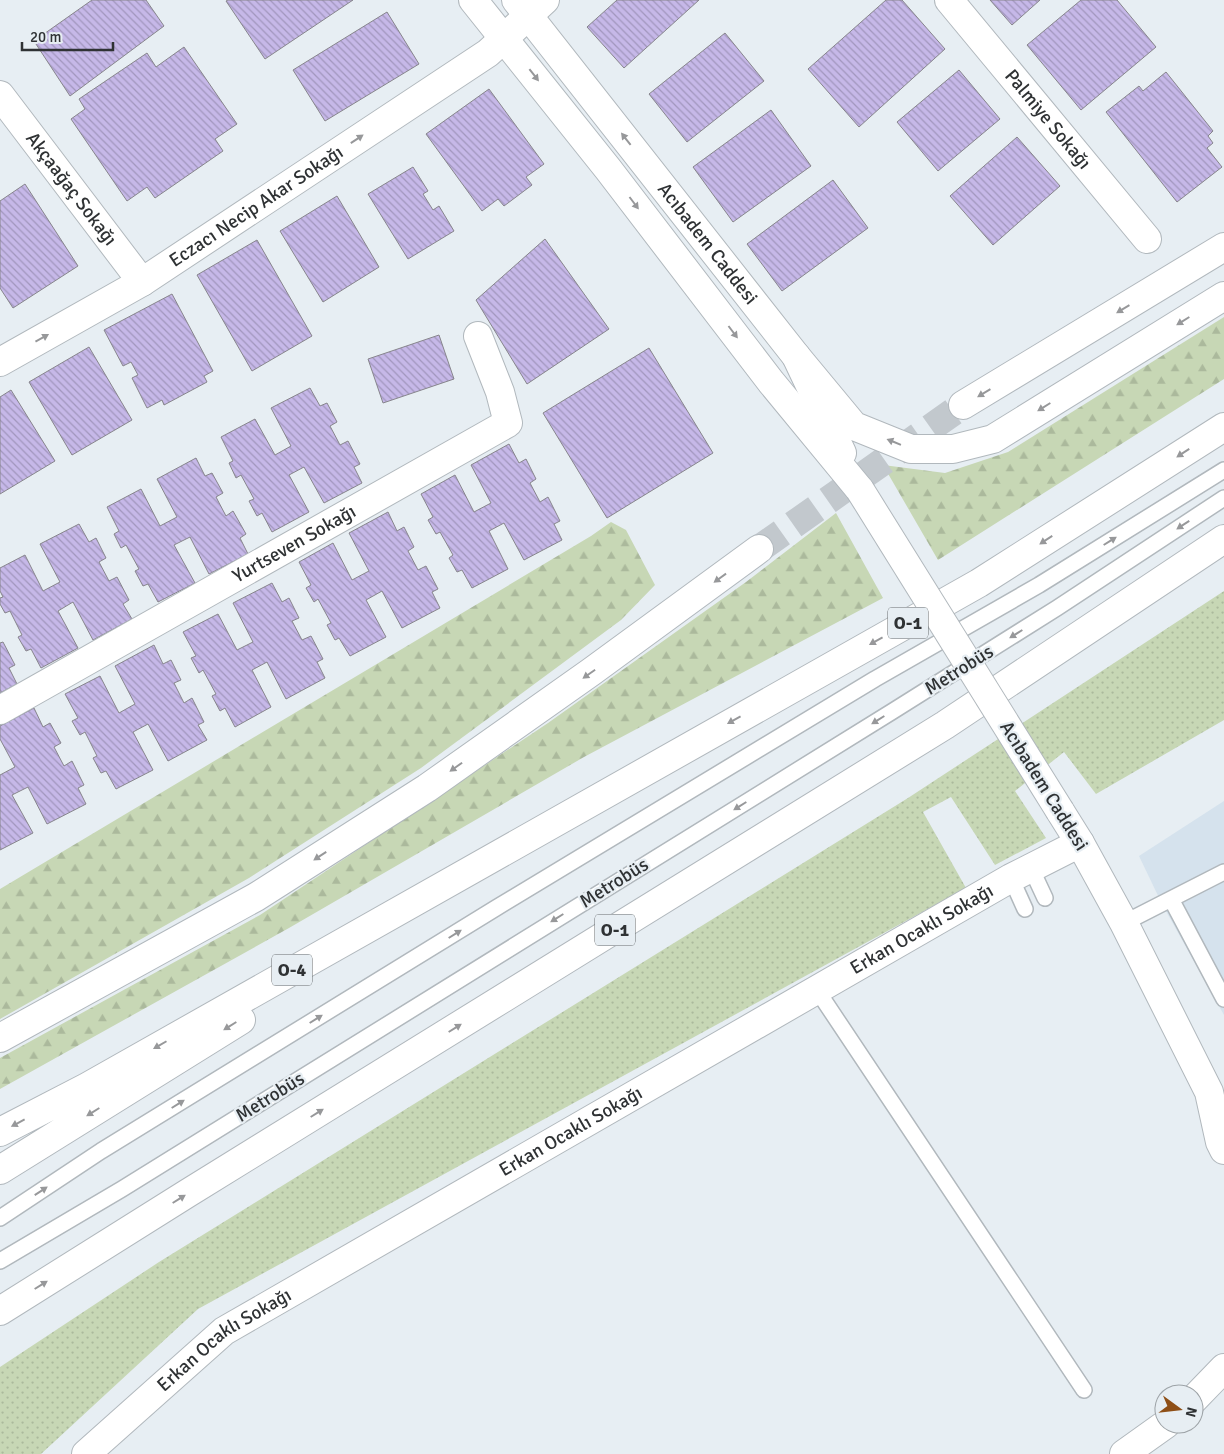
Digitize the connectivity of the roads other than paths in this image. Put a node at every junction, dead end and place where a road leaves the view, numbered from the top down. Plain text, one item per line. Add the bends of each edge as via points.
1 (473, 0) edge
2 (949, 0) edge
3 (530, 5) edge
4 (504, 37) junction
5 (0, 95) edge
6 (1147, 239) dead end
7 (1224, 247) edge
8 (142, 282) junction
9 (1224, 296) edge
10 (478, 336) dead end
11 (796, 356) junction
12 (0, 362) edge
13 (963, 405) tunnel mouth
14 (1224, 426) edge
15 (1224, 470) edge
16 (860, 490) junction
17 (1224, 498) edge
18 (1224, 539) edge
19 (759, 549) tunnel mouth
20 (0, 710) edge
21 (583, 806) junction
22 (1080, 843) junction
23 (1224, 872) edge
24 (1021, 873) junction
25 (1045, 898) dead end
26 (1171, 899) junction
27 (1025, 909) dead end
28 (1124, 923) junction
29 (817, 990) junction
30 (1224, 999) edge
31 (0, 1038) edge
32 (1216, 1100) edge
33 (0, 1132) edge
34 (1224, 1150) edge
35 (0, 1170) edge
36 (0, 1218) edge
37 (0, 1261) edge
38 (0, 1311) edge
39 (1224, 1368) edge
40 (1204, 1389) edge
41 (1084, 1390) dead end
42 (1224, 1398) edge
43 (1204, 1406) edge
44 (1154, 1433) edge
45 (86, 1454) edge
46 (1124, 1454) edge

1 - 4 main road, Acıbadem Caddesi
2 - 6 main road, Palmiye Sokağı
3 - 4 main road, Acıbadem Caddesi
11 -> 3 main road, Acıbadem Caddesi
8 -> 4 main road, Eczacı Necip Akar Sokağı via 488,52
4 -> 16 main road, Acıbadem Caddesi via 771,382
5 - 8 main road, Akçaağaç Sokağı
7 -> 13 main road
12 -> 8 main road, Eczacı Necip Akar Sokağı
9 -> 11 main road via 993,438 953,449 911,449 854,426
10 - 20 main road, Yurtseven Sokağı via 500,392 508,424
11 - 16 main road, Acıbadem Caddesi
14 -> 21 main road, O-1 via 979,583
36 -> 15 lane, Metrobüs via 109,1146 504,903 875,679 1039,585
16 - 22 main road, Acıbadem Caddesi, bridge
17 -> 37 lane, Metrobüs via 1049,614 122,1189
38 -> 18 main road, O-1 via 937,731
19 -> 31 main road via 418,793 256,897
21 -> 33 main road, O-4 via 87,1087
21 -> 35 main road, O-1
22 - 24 main road, Erkan Ocaklı Sokağı
22 - 28 main road, Acıbadem Caddesi
23 - 26 lane
24 - 25 lane
24 - 27 lane
24 - 29 main road, Erkan Ocaklı Sokağı
26 - 28 lane
26 - 30 lane
28 - 32 main road, Acıbadem Caddesi
29 - 41 lane
29 - 45 main road, Erkan Ocaklı Sokağı via 224,1331
32 - 34 main road, Acıbadem Caddesi via 1220,1142
39 - 40 main road
42 - 43 main road
44 - 46 main road

